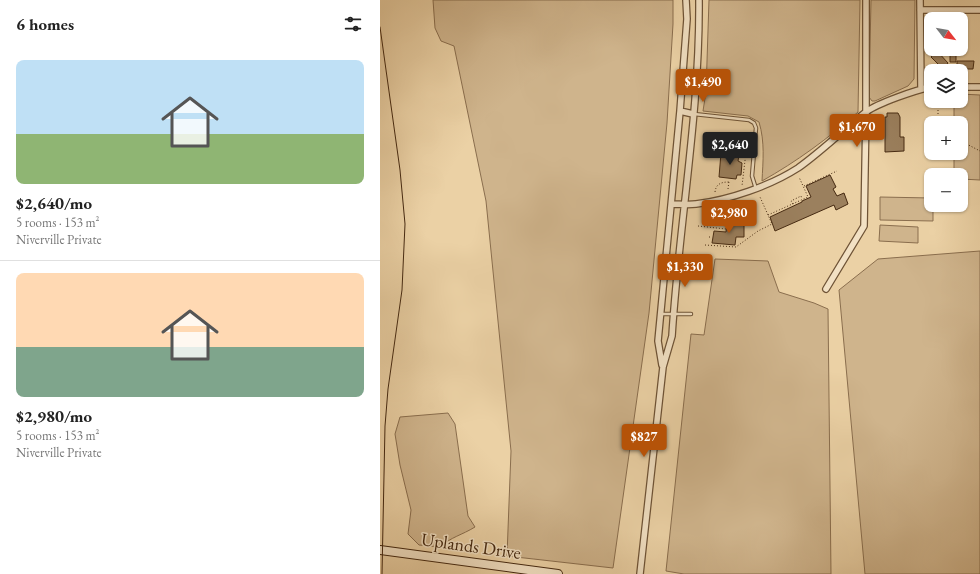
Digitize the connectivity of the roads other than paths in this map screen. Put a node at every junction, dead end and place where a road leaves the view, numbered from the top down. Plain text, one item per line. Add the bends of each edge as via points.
1 (686, 0) edge
2 (699, 0) edge
3 (866, 0) edge
4 (920, 0) edge
5 (920, 10) junction
6 (980, 10) edge
7 (968, 87) edge
8 (980, 87) edge
9 (924, 88) edge
10 (921, 89) junction
11 (680, 111) junction
12 (866, 112) junction
13 (693, 114) junction
14 (756, 189) junction
15 (672, 204) junction
16 (684, 204) junction
17 (666, 261) junction
18 (679, 261) junction
19 (696, 263) dead end
20 (826, 289) dead end
21 (674, 313) junction
22 (661, 314) junction
23 (691, 314) dead end
24 (663, 367) junction
25 (380, 550) edge
26 (504, 570) edge
27 (558, 574) edge
28 (640, 574) edge

1 - 11 street via 687,19
2 - 13 street
3 - 12 street
4 - 5 street
5 - 6 street
5 - 10 street
7 - 8 street
9 - 10 street
10 - 12 street
11 - 13 street
11 - 15 street
12 - 14 street via 798,167 776,181
12 - 20 street via 864,226
13 - 14 lane via 749,120 754,123 756,128 752,176
13 - 16 street
14 - 16 street via 713,202
15 - 16 street
15 - 17 street
16 - 18 street
17 - 18 lane
17 - 22 street
18 - 19 lane
18 - 21 street
21 - 22 lane
21 - 23 lane
21 - 24 street via 672,336
22 - 24 street via 658,341
24 - 28 street
25 - 26 main road, Uplands Drive
26 - 27 main road, Uplands Drive

